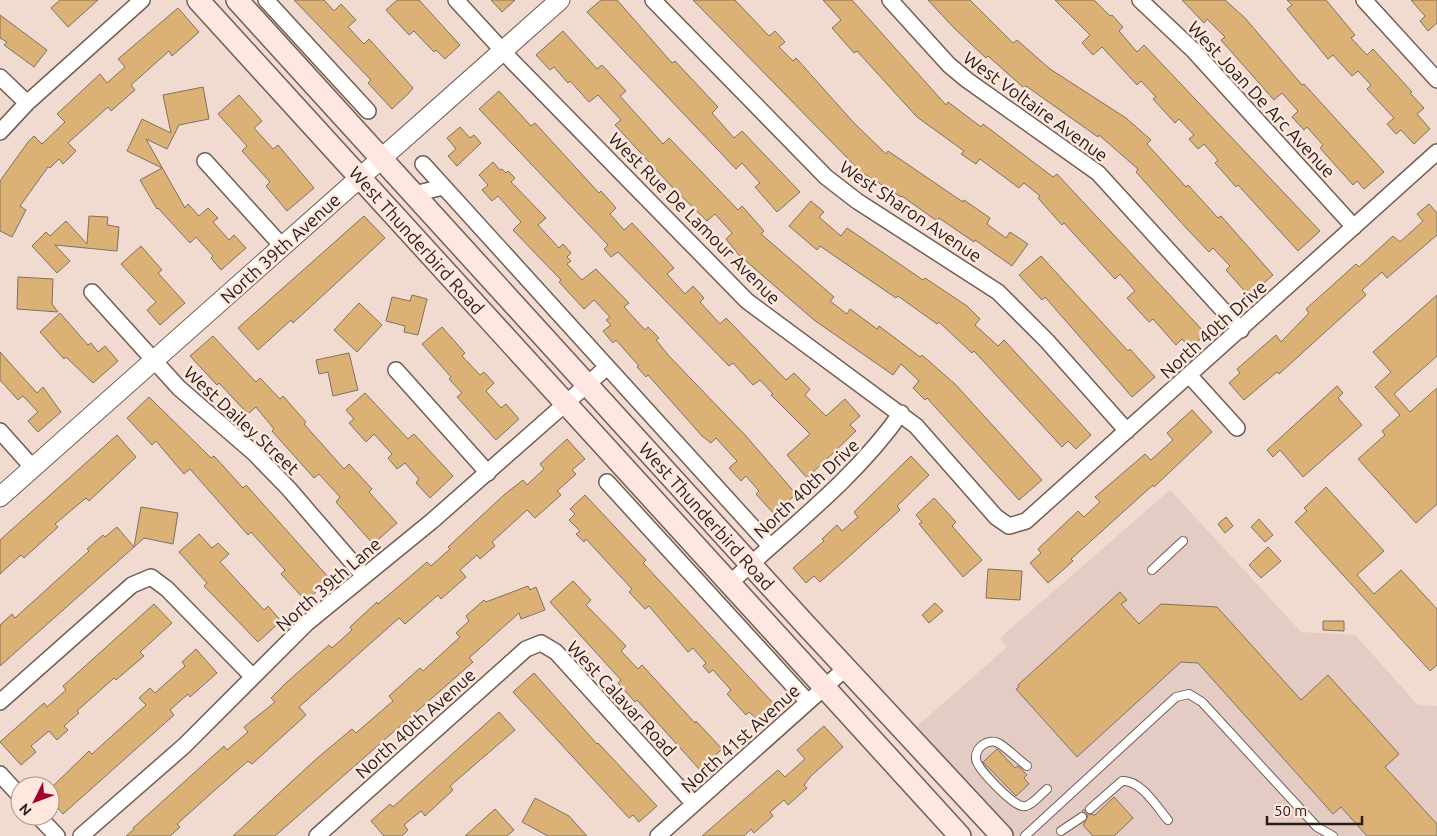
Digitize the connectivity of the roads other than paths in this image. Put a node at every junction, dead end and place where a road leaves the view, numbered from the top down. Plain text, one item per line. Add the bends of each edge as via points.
1 (142, 0) edge
2 (198, 0) edge
3 (237, 0) edge
4 (266, 0) edge
5 (456, 0) edge
6 (560, 0) edge
7 (653, 0) edge
8 (890, 0) edge
9 (1140, 0) edge
10 (1364, 0) edge
11 (503, 51) junction
12 (0, 77) edge
13 (1437, 80) edge
14 (351, 93) junction
15 (27, 103) junction
16 (368, 112) dead end
17 (344, 117) junction
18 (0, 132) edge
19 (1437, 152) edge
20 (381, 158) junction
21 (205, 162) dead end
22 (422, 164) dead end
23 (360, 177) junction
24 (443, 187) junction
25 (414, 194) junction
26 (1354, 227) junction
27 (282, 246) junction
28 (92, 292) dead end
29 (1241, 330) junction
30 (154, 360) junction
31 (607, 367) junction
32 (396, 370) dead end
33 (1189, 375) junction
34 (587, 384) junction
35 (566, 403) junction
36 (901, 413) junction
37 (1237, 428) dead end
38 (0, 431) edge
39 (1127, 431) junction
40 (33, 468) junction
41 (488, 473) junction
42 (635, 480) junction
43 (607, 482) dead end
44 (0, 497) edge
45 (630, 506) junction
46 (1010, 526) joint
47 (1183, 541) dead end
48 (770, 546) junction
49 (750, 564) junction
50 (1152, 570) dead end
51 (364, 576) junction
52 (729, 584) junction
53 (541, 643) joint
54 (846, 668) junction
55 (252, 677) junction
56 (824, 687) junction
57 (0, 702) edge
58 (808, 702) junction
59 (1027, 766) dead end
60 (0, 774) edge
61 (10, 785) edge
62 (1047, 789) dead end
63 (694, 804) junction
64 (1090, 809) dead end
65 (1082, 818) dead end
66 (1168, 820) dead end
67 (48, 826) edge
68 (1061, 831) dead end
69 (57, 836) edge
70 (81, 836) edge
71 (317, 836) edge
72 (658, 836) edge
73 (960, 836) edge
74 (1002, 836) edge
75 (1025, 836) edge
76 (1333, 836) edge

1 - 15 street
2 - 23 main road, West Thunderbird Road
3 - 17 main road, West Thunderbird Road
4 - 14 street
5 - 11 street, West Rue De Lamour Avenue
6 - 11 street, North 39th Avenue
7 - 39 street, West Sharon Avenue via 826,177 857,201 998,292 1047,341
8 - 29 street, West Voltaire Avenue via 961,75 1098,173
9 - 26 street, West Joan De Arc Avenue via 1193,50
10 - 13 street
11 - 20 street, North 39th Avenue
11 - 36 street, West Rue De Lamour Avenue via 747,301
12 - 15 street
14 - 16 street
14 - 17 street
15 - 18 street
17 - 20 main road, West Thunderbird Road
19 - 26 street, North 40th Drive
20 - 23 street, North 39th Avenue
20 - 25 main road, West Thunderbird Road
21 - 27 street
22 - 24 street, West Thunderbird Road
23 - 27 street, North 39th Avenue
23 - 35 main road, West Thunderbird Road
24 - 25 street, West Thunderbird Road
24 - 31 street, West Thunderbird Road
25 - 34 main road, West Thunderbird Road
26 - 29 street, North 40th Drive
27 - 30 street, North 39th Avenue
28 - 30 street, West Dailey Street
29 - 33 street, North 40th Drive
30 - 40 street, North 39th Avenue
30 - 51 street, West Dailey Street via 179,388 254,452
31 - 34 street, North 39th Lane
31 - 48 street, West Thunderbird Road
32 - 41 street
33 - 37 street
33 - 39 street, North 40th Drive
34 - 35 street, North 39th Lane
34 - 49 main road, West Thunderbird Road
35 - 41 street, North 39th Lane
35 - 42 main road, West Thunderbird Road
36 - 46 street, West Rue De Lamour Avenue via 996,517
36 - 48 street, North 40th Drive via 869,455
38 - 40 street
39 - 46 street, North 40th Drive via 1026,521
40 - 44 street, North 39th Avenue
41 - 51 street, North 39th Lane
42 - 45 street, West Thunderbird Road
42 - 52 main road, West Thunderbird Road
43 - 45 street
45 - 58 street
47 - 50 lane
48 - 49 street, North 40th Drive
49 - 52 street, North 40th Drive
49 - 54 main road, West Thunderbird Road
51 - 55 street, North 39th Lane via 308,623
52 - 56 main road, West Thunderbird Road
53 - 63 street, West Calavar Road via 556,652
53 - 71 street, North 40th Avenue via 526,649
54 - 56 street, North 41st Avenue
54 - 74 main road, West Thunderbird Road
55 - 57 street via 151,577 132,585
55 - 70 street, North 39th Lane via 184,746
56 - 58 street, North 41st Avenue
56 - 73 main road, West Thunderbird Road
58 - 63 street, North 41st Avenue
59 - 62 lane via 999,743 992,741 978,749 976,760 980,767 1008,798 1028,806
60 - 61 street
63 - 72 street, North 41st Avenue
64 - 66 lane via 1122,781 1129,780
65 - 68 lane
67 - 69 street
75 - 76 lane via 1176,697 1189,694 1202,702 1317,827

